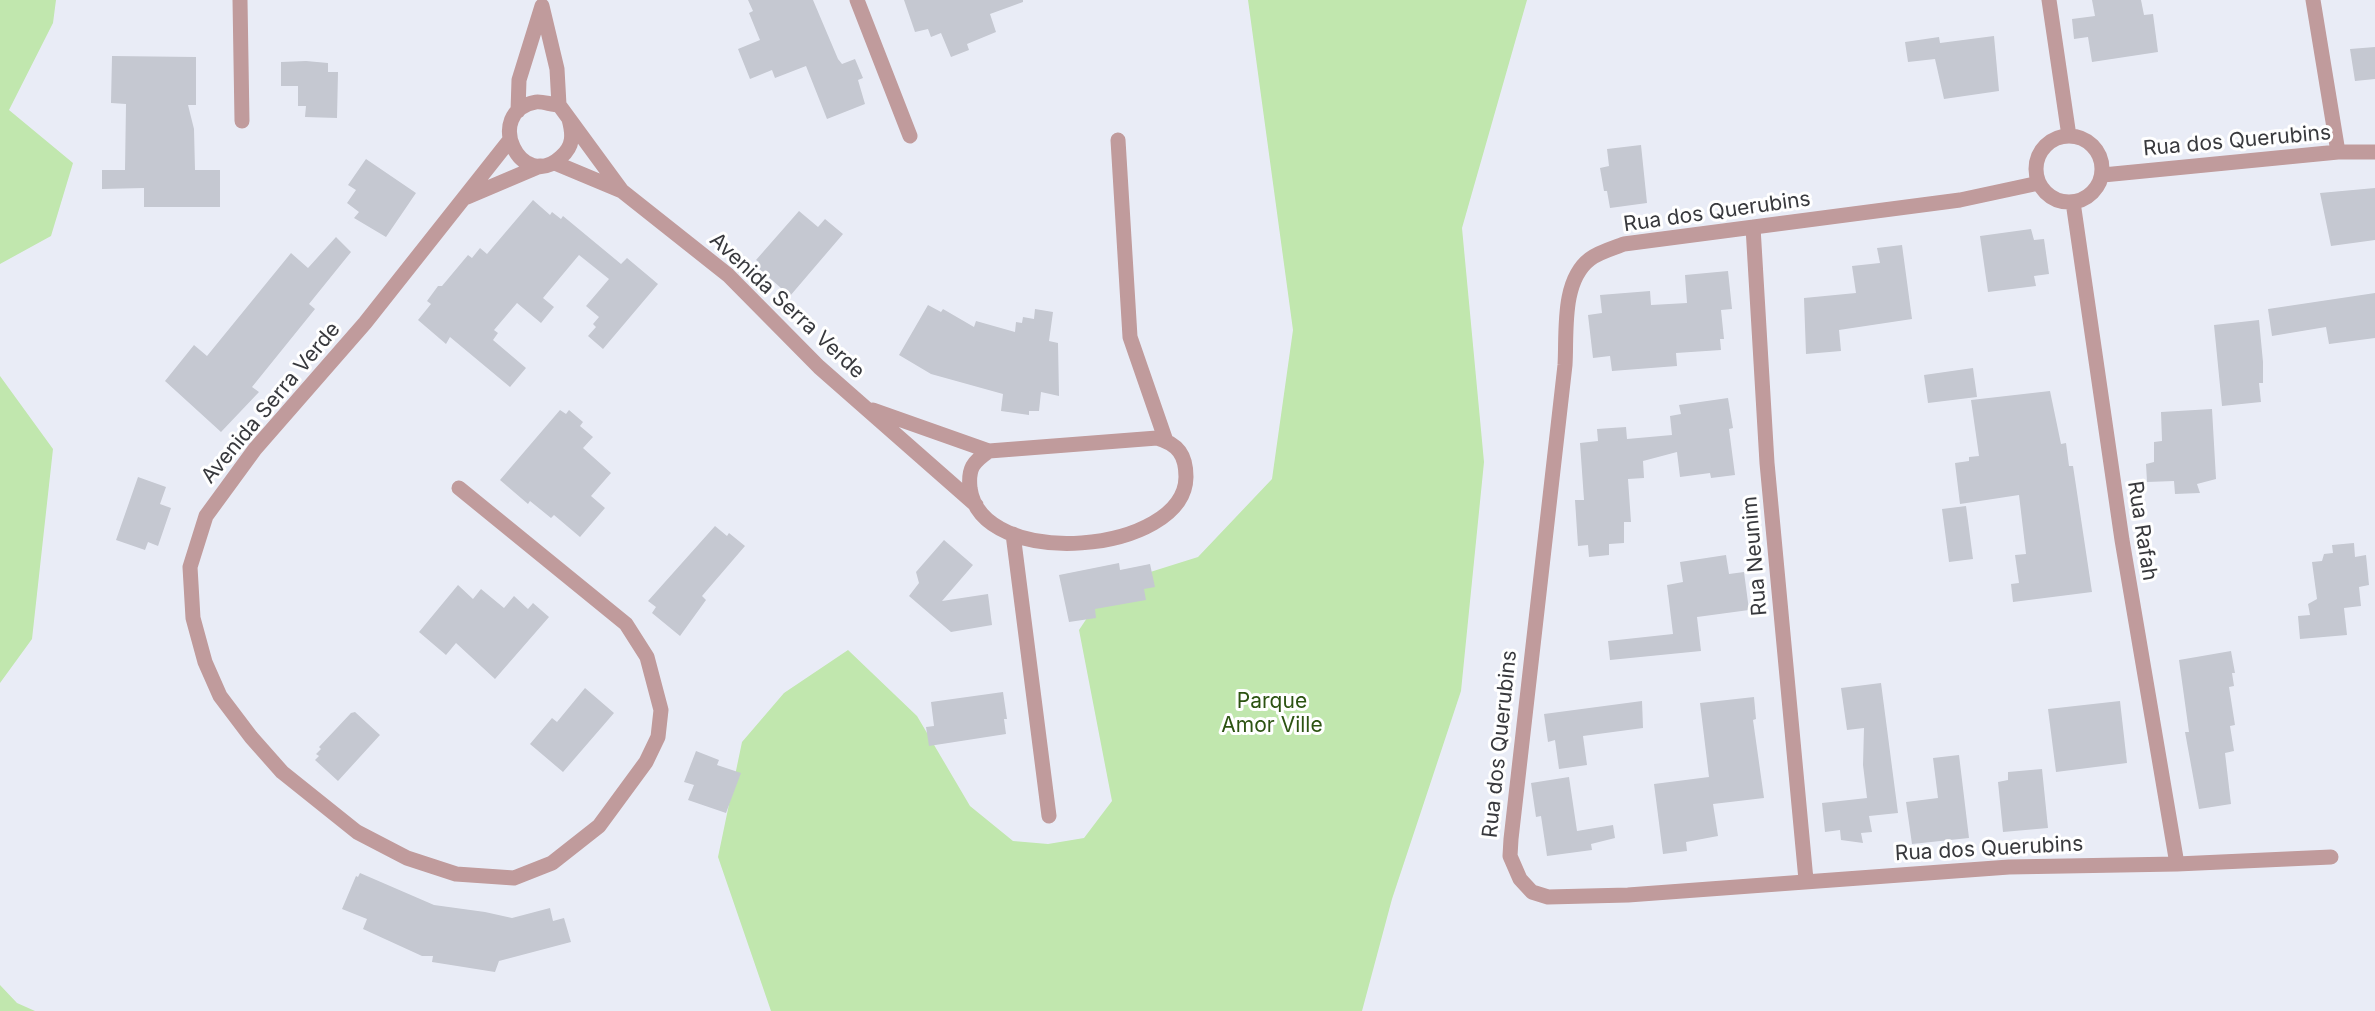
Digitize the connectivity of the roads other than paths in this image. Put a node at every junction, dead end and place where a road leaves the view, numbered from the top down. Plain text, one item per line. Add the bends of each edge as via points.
1 (240, 0) edge
2 (857, 0) edge
3 (2049, 0) edge
4 (2313, 0) edge
5 (541, 3) edge
6 (559, 105) junction
7 (518, 111) junction
8 (569, 119) junction
9 (242, 121) dead end
10 (909, 136) dead end
11 (2069, 136) junction
12 (1118, 140) dead end
13 (509, 141) junction
14 (2338, 152) junction
15 (2375, 152) edge
16 (548, 164) junction
17 (2103, 175) junction
18 (2039, 183) junction
19 (622, 191) junction
20 (467, 197) junction
21 (2073, 202) junction
22 (1753, 227) junction
23 (867, 408) junction
24 (1166, 441) junction
25 (989, 451) junction
26 (459, 488) dead end
27 (976, 505) junction
28 (1013, 534) junction
29 (1049, 816) dead end
30 (2331, 857) dead end
31 (2177, 864) junction
32 (1806, 880) junction

1 - 9 street
2 - 10 street
3 - 11 street
4 - 14 street
5 - 6 street via 557,69
5 - 7 street via 519,80
6 - 7 street via 536,102
6 - 8 street
7 - 13 street via 510,125
8 - 16 street via 573,135 568,151
8 - 19 street
11 - 17 street via 2087,141 2100,155
11 - 18 street via 2053,140 2041,152 2036,167
12 - 24 street via 1130,337
13 - 16 street via 515,154 526,163
13 - 20 street, Avenida Serra Verde
14 - 15 street, Rua dos Querubins
14 - 17 street, Rua dos Querubins
16 - 19 street
16 - 20 street, Avenida Serra Verde
17 - 21 street via 2092,193
18 - 21 street via 2053,198
18 - 22 street, Rua dos Querubins via 1960,200
19 - 23 street, Avenida Serra Verde via 728,275 819,367
20 - 26 street, Avenida Serra Verde via 366,323 255,449 206,516 189,567 193,618 205,662 220,696 282,772 357,832 407,858 456,874 514,878 552,863 599,825 646,762 658,737 661,710 647,657 626,624
21 - 31 street, Rua Rafah via 2122,540
22 - 32 street, Rua Neunim via 1767,464
22 - 32 street, Rua dos Querubins via 1624,244 1591,258 1580,269 1574,284 1510,856 1520,879 1533,892 1548,897 1628,895
23 - 25 street
23 - 27 street, Avenida Serra Verde
24 - 25 street via 1157,438
24 - 28 street, Avenida Serra Verde via 1180,450 1186,462 1186,488 1171,510 1146,527 1067,545
25 - 27 street via 969,469 971,497
27 - 28 street, Avenida Serra Verde via 994,525
28 - 29 street
30 - 31 street, Rua dos Querubins
31 - 32 street, Rua dos Querubins via 2009,867

